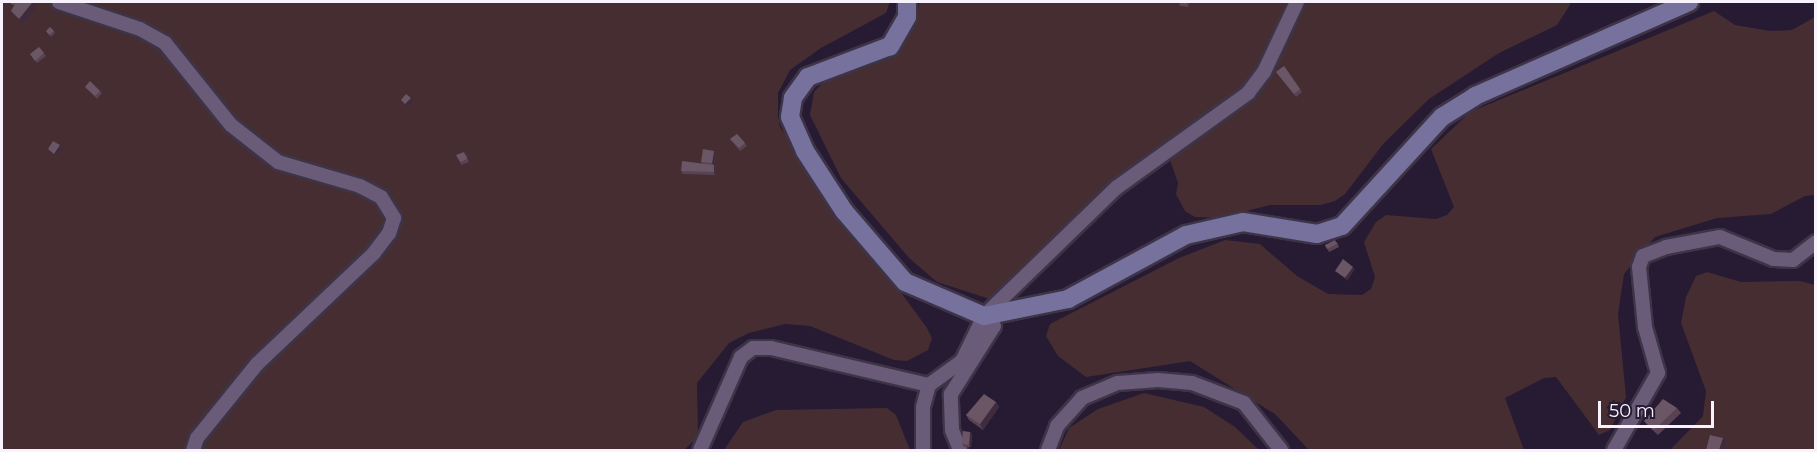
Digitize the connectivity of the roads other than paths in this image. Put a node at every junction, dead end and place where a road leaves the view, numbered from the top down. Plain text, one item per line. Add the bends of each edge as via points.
1 (59, 2) edge
2 (908, 2) edge
3 (1297, 2) edge
4 (1689, 2) edge
5 (1815, 242) edge
6 (984, 316) junction
7 (929, 385) junction
8 (193, 450) edge
9 (700, 450) edge
10 (923, 450) edge
11 (960, 450) edge
12 (1048, 450) edge
13 (1281, 450) edge
14 (1614, 450) edge

1 - 8 street via 140,29 165,43 231,126 278,162 360,186 381,197 394,218 374,254 257,364 197,438
2 - 6 street via 907,17 890,46 808,77 793,98 790,117 805,151 844,211 905,282
3 - 6 street via 1264,72 1248,93 1116,188
4 - 6 street via 1475,96 1442,117 1342,226 1317,234 1243,222 1186,235 1068,299
5 - 14 street via 1793,260 1774,259 1720,237 1666,247 1643,256 1639,267 1645,327 1658,373
6 - 7 street via 962,361
6 - 11 street via 994,326 951,394 952,430
7 - 9 street via 771,348 753,348 741,357
7 - 10 street via 923,406
12 - 13 street via 1058,426 1082,398 1118,383 1158,380 1192,382 1244,403

